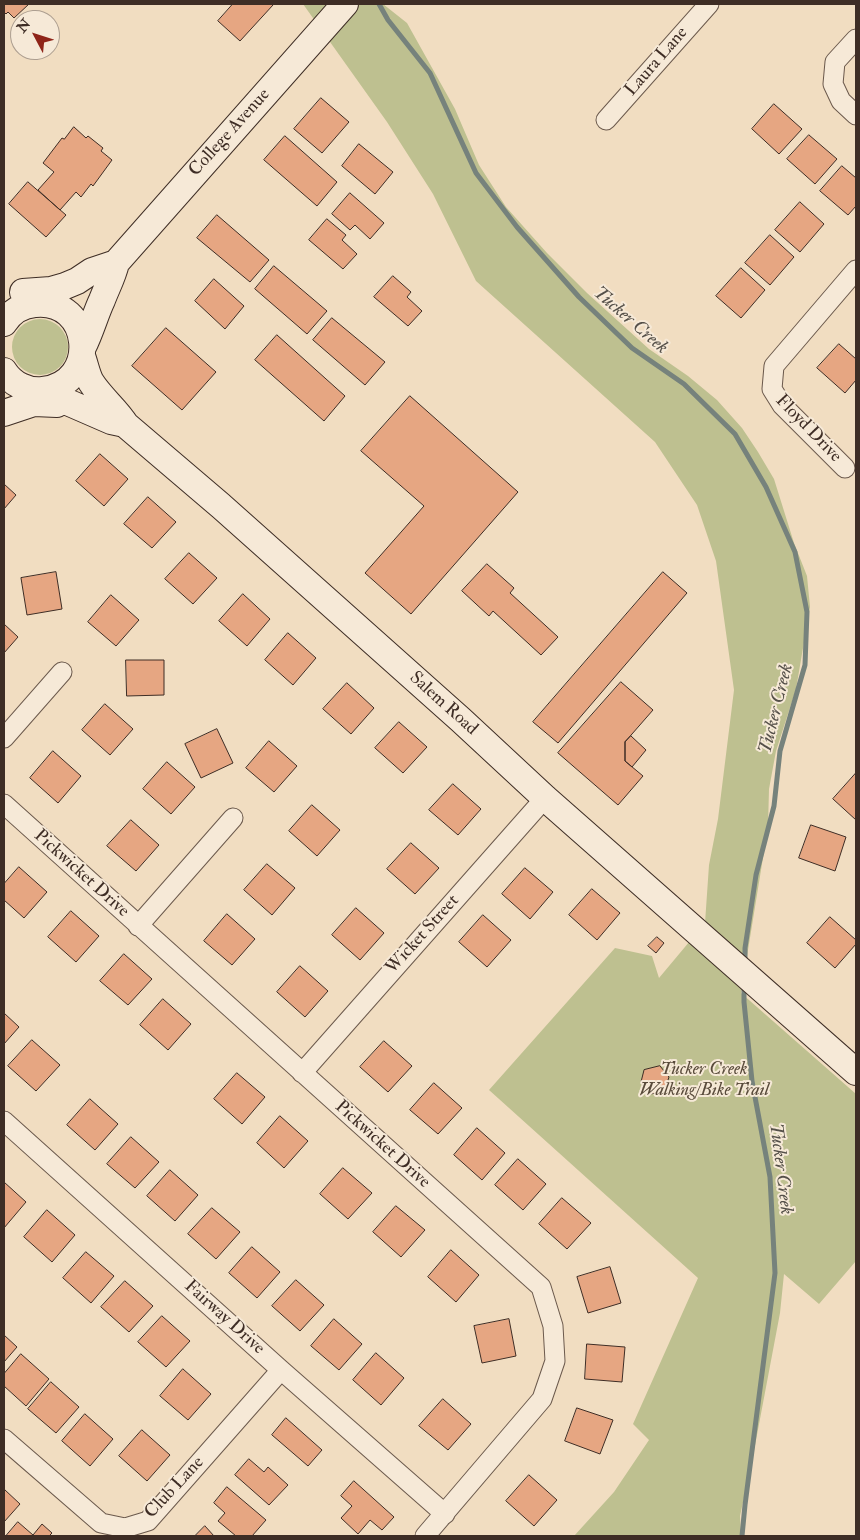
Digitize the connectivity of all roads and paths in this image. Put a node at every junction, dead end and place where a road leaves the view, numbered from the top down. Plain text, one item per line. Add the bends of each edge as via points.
1 (345, 4) edge
2 (709, 4) edge
3 (856, 39) edge
4 (856, 115) edge
5 (606, 120) dead end
6 (112, 265) junction
7 (856, 270) edge
8 (27, 297) edge
9 (4, 323) edge
10 (86, 344) junction
11 (4, 371) edge
12 (39, 391) junction
13 (4, 402) edge
14 (76, 405) junction
15 (4, 413) edge
16 (122, 418) junction
17 (846, 468) dead end
18 (62, 672) dead end
19 (4, 738) edge
20 (545, 798) junction
21 (4, 804) edge
22 (233, 818) dead end
23 (138, 926) junction
24 (302, 1072) junction
25 (856, 1072) edge
26 (4, 1121) edge
27 (281, 1370) junction
28 (4, 1439) edge
29 (445, 1514) junction
30 (425, 1536) edge

1 - 6 main road, College Avenue
2 - 5 street, Laura Lane
3 - 4 street via 835,62 833,84 840,101
6 - 8 main road, College Avenue via 77,293
6 - 10 main road, College Avenue via 112,280
7 - 17 street, Floyd Drive via 774,366 772,389 782,405
8 - 9 main road, College Avenue via 30,304 20,308
8 - 10 main road, Salem Road via 56,306 70,316
10 - 12 main road, College Avenue via 75,373 68,380
10 - 16 main road, Salem Road via 90,380
11 - 12 main road, Salem Road via 20,386
12 - 13 main road via 17,394
12 - 14 main road, Salem Road
14 - 15 main road via 34,404
14 - 16 main road, Salem Road via 111,421
16 - 20 main road, Salem Road via 462,720
18 - 19 street
20 - 24 street, Wicket Street
20 - 25 main road, Salem Road
21 - 23 street, Pickwicket Drive
22 - 23 street
23 - 24 street, Pickwicket Drive
24 - 29 street, Pickwicket Drive via 541,1287 553,1326 555,1361 542,1399
26 - 27 street, Fairway Drive
27 - 28 street, Club Lane via 148,1521 125,1528 101,1523
27 - 29 street, Fairway Drive
29 - 30 street, Pickwicket Drive

